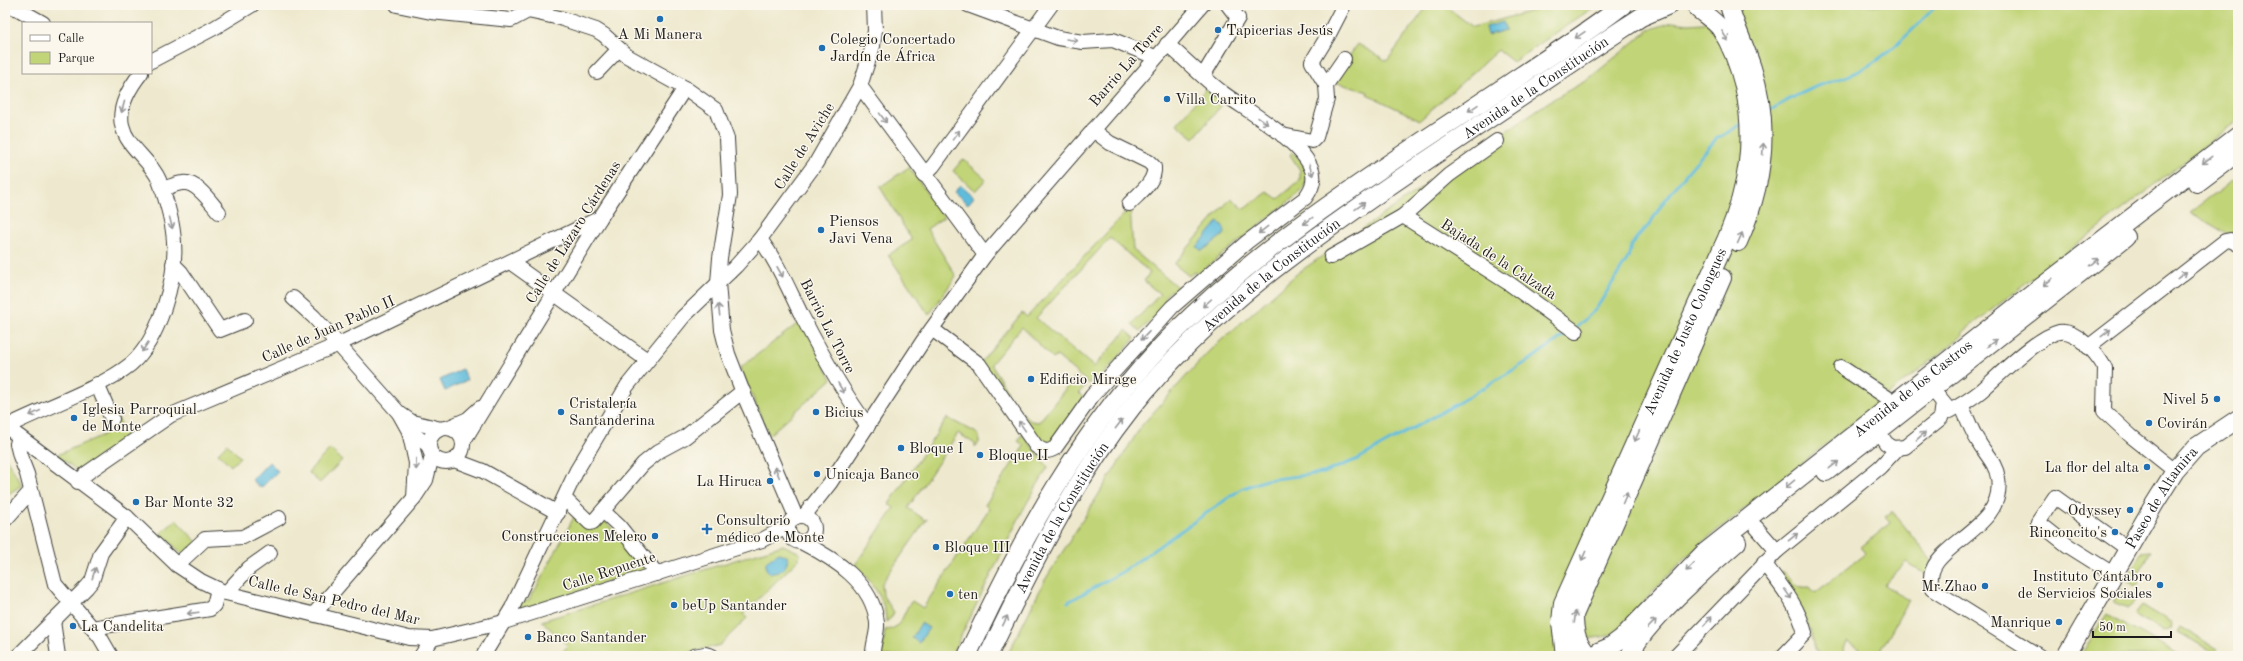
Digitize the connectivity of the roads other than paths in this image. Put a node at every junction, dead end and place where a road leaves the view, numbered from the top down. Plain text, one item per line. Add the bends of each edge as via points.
1 (252, 5) edge
2 (397, 5) edge
3 (874, 5) edge
4 (968, 5) edge
5 (1051, 5) edge
6 (1202, 5) edge
7 (1228, 5) edge
8 (1344, 5) edge
9 (1623, 5) edge
10 (1669, 5) edge
11 (1676, 5) edge
12 (1729, 5) edge
13 (5, 6) edge
14 (1704, 7) edge
15 (530, 8) edge
16 (41, 22) edge
17 (1034, 29) junction
18 (1168, 44) junction
19 (619, 49) junction
20 (1155, 57) junction
21 (1344, 59) dead end
22 (152, 60) edge
23 (597, 72) dead end
24 (140, 74) edge
25 (1203, 76) junction
26 (1326, 85) junction
27 (860, 86) junction
28 (685, 88) junction
29 (1752, 90) junction
30 (1093, 130) junction
31 (1282, 135) junction
32 (2238, 136) edge
33 (1497, 142) dead end
34 (2238, 152) edge
35 (924, 176) junction
36 (162, 189) junction
37 (1750, 191) junction
38 (1129, 204) dead end
39 (219, 212) dead end
40 (1403, 216) junction
41 (600, 218) junction
42 (760, 240) junction
43 (2231, 243) edge
44 (985, 255) junction
45 (1331, 257) dead end
46 (510, 262) junction
47 (173, 264) junction
48 (718, 283) junction
49 (554, 294) junction
50 (293, 298) dead end
51 (245, 320) dead end
52 (932, 329) junction
53 (1576, 332) dead end
54 (337, 345) junction
55 (2088, 347) junction
56 (647, 360) junction
57 (1841, 367) dead end
58 (97, 384) junction
59 (1932, 389) junction
60 (743, 391) junction
61 (491, 396) junction
62 (1894, 402) junction
63 (1952, 407) junction
64 (399, 413) junction
65 (112, 419) dead end
66 (2238, 419) edge
67 (6, 426) edge
68 (868, 426) junction
69 (444, 428) junction
70 (408, 431) junction
71 (1878, 431) junction
72 (19, 437) junction
73 (463, 445) junction
74 (1898, 449) junction
75 (430, 451) junction
76 (450, 462) junction
77 (483, 471) junction
78 (2175, 471) junction
79 (78, 482) junction
80 (30, 492) junction
81 (414, 498) junction
82 (565, 499) junction
83 (603, 511) junction
84 (558, 513) junction
85 (127, 517) junction
86 (279, 518) dead end
87 (5, 520) edge
88 (1756, 527) junction
89 (801, 528) junction
90 (2128, 549) junction
91 (1777, 551) junction
92 (270, 553) dead end
93 (1764, 564) junction
94 (177, 565) junction
95 (657, 574) junction
96 (2113, 574) junction
97 (222, 591) junction
98 (71, 604) junction
99 (314, 614) junction
100 (53, 621) junction
101 (504, 622) junction
102 (92, 628) junction
103 (432, 639) junction
104 (1593, 654) edge
105 (1680, 654) edge
106 (18, 656) edge
107 (58, 656) edge
108 (111, 656) edge
109 (421, 656) edge
110 (483, 656) edge
111 (694, 656) edge
112 (712, 656) edge
113 (873, 656) edge
114 (967, 656) edge
115 (988, 656) edge
116 (1565, 656) edge
117 (1630, 656) edge
118 (1783, 656) edge
119 (2039, 656) edge
120 (2066, 656) edge

1 - 22 street
2 - 15 street via 431,12 511,20
3 - 27 street, Calle de Aviche via 873,46
4 - 17 street
5 - 17 street
6 - 18 street, Barrio La Torre
7 - 25 street via 1238,18
8 - 26 street via 1312,62
9 -> 114 main road, Avenida de la Constitución via 1309,220 1239,274 1172,335 1098,422 1067,467 1009,569
115 -> 10 main road, Avenida de la Constitución via 1048,534 1090,464 1152,383 1210,323 1290,256 1375,196 1624,28 1641,17
11 - 14 main road via 1682,8
12 - 29 main road, Avenida de Justo Colongues
13 - 16 street via 18,9
14 -> 29 main road, Avenida de Justo Colongues via 1728,41 1741,74
15 - 19 street via 587,26 604,35
17 -> 20 street via 1058,38 1083,42 1113,40
35 -> 17 street
18 - 20 street, Barrio La Torre
18 - 25 street
19 - 23 street
19 - 28 street
20 - 30 street, Barrio La Torre
21 - 26 street
24 -> 36 street via 123,104 122,124 131,144 153,169
25 -> 31 street via 1221,92
26 - 31 street via 1327,99 1316,137 1312,141
27 -> 35 street
27 - 42 street, Calle de Aviche via 816,162
28 - 41 street, Calle de Lázaro Cárdenas
28 - 48 street via 716,110 727,139 730,205
29 - 37 main road, Avenida de Justo Colongues
30 - 38 street, Barrio La Torre via 1110,143 1154,167 1155,172 1150,182
30 - 44 street, Barrio La Torre
31 -> 52 street via 1301,153 1312,171 1314,180 1308,194 1172,307 1092,396 1055,448 1050,451 1044,451 1036,446 979,364
32 -> 62 main road, Avenida de los Castros
33 - 40 street via 1449,175
59 -> 34 main road, Avenida de los Castros via 2168,203
35 - 44 street
36 - 39 street via 187,183 202,193
36 -> 47 street via 173,232
104 -> 37 main road, Avenida de Justo Colongues via 1578,642 1574,632 1574,615 1749,218
37 -> 116 main road, Avenida de Justo Colongues via 1563,604 1561,622
40 - 45 street
40 - 53 street, Bajada de la Calzada via 1510,284
41 - 46 street, Calle de Juan Pablo II
41 - 49 street, Calle de Lázaro Cárdenas
42 - 48 street, Calle de Aviche
42 -> 68 street, Barrio La Torre via 784,278 832,374 846,398
55 -> 43 street
44 - 52 street, Barrio La Torre
46 - 49 street
46 - 54 street, Calle de Juan Pablo II
47 - 51 street via 220,330
47 -> 58 street via 171,282 161,314 154,333 143,351 131,364
48 - 56 street, Calle de Aviche via 692,307
60 -> 48 street via 728,354 722,330
49 - 56 street
49 - 61 street, Calle de Lázaro Cárdenas
50 - 54 street via 314,317
52 - 68 street, Barrio La Torre
54 - 64 street
54 - 79 street, Calle de Juan Pablo II via 171,415 87,473
55 - 63 street via 2070,333 2059,332 2052,335
55 - 78 street via 2105,368 2104,410 2126,432
56 - 82 street, Calle de Aviche via 627,386 594,439
57 - 62 street
58 - 65 street
58 -> 67 street
59 - 63 street
59 - 71 main road, Avenida de los Castros
60 - 83 street via 685,437 659,451 643,464
89 -> 60 street
61 - 69 street, Calle de Lázaro Cárdenas via 468,419
61 - 73 street, Calle de Lázaro Cárdenas
62 -> 104 main road, Avenida de los Castros via 1704,553 1622,638 1610,647
74 -> 63 street, Avenida de los Castros via 1915,441
63 - 119 street via 1995,467 1998,499 1988,517 1940,559 1931,577 1932,589
64 - 69 street via 412,422
64 - 70 street
66 - 78 main road, Paseo de Altamira via 2196,447
67 - 72 street, Calle de San Pedro del Mar
68 - 89 street, Barrio La Torre via 837,481
69 - 73 street via 457,432
69 - 75 street via 432,435
70 - 75 street
70 -> 81 street via 416,463
71 - 74 street, Avenida de los Castros via 1886,443
88 -> 71 main road, Avenida de los Castros
72 - 79 street, Calle de San Pedro del Mar
72 - 80 street via 18,450
73 - 76 street via 461,454
73 - 77 street via 470,460
91 -> 74 street, Avenida de los Castros via 1880,467
75 - 76 street via 440,462
75 - 81 street via 426,480
76 - 77 street
76 - 81 street
77 - 84 street
78 - 90 main road, Paseo de Altamira
79 - 85 street, Calle de San Pedro del Mar
80 - 87 street
80 - 98 street via 55,584
81 - 99 street
82 - 83 street via 590,522
82 - 84 street, Calle de Aviche
83 - 95 street via 619,526
84 - 101 street, Calle de Aviche
85 - 94 street, Calle de San Pedro del Mar
98 -> 85 street via 92,581 101,553
86 - 94 street via 243,537 205,539
88 - 91 street
117 -> 88 main road, Avenida de los Castros via 1644,633 1658,618 1708,567
89 - 95 street, Calle Repuente
89 - 113 street via 825,554 854,577 869,597 877,625
90 - 96 main road, Paseo de Altamira
90 - 96 street via 2055,497 2038,522 2067,545
91 - 93 street, Avenida de los Castros
92 - 97 street, Calle de San Pedro del Mar
105 -> 93 street, Avenida de los Castros
93 -> 118 street via 1794,604 1805,633
94 - 97 street, Calle de San Pedro del Mar via 201,582
95 - 101 street, Calle Repuente
96 - 120 main road, Paseo de Altamira
97 - 99 street, Calle de San Pedro del Mar
97 -> 102 street, Calle de San Pedro del Mar via 214,605 202,612 136,619
98 - 100 street
98 - 102 street
99 - 103 street, Calle de San Pedro del Mar via 389,634
100 - 106 street
100 - 107 street
101 - 103 street, Calle de San Pedro del Mar
101 - 110 street
102 - 108 street
103 - 109 street
111 - 112 street

